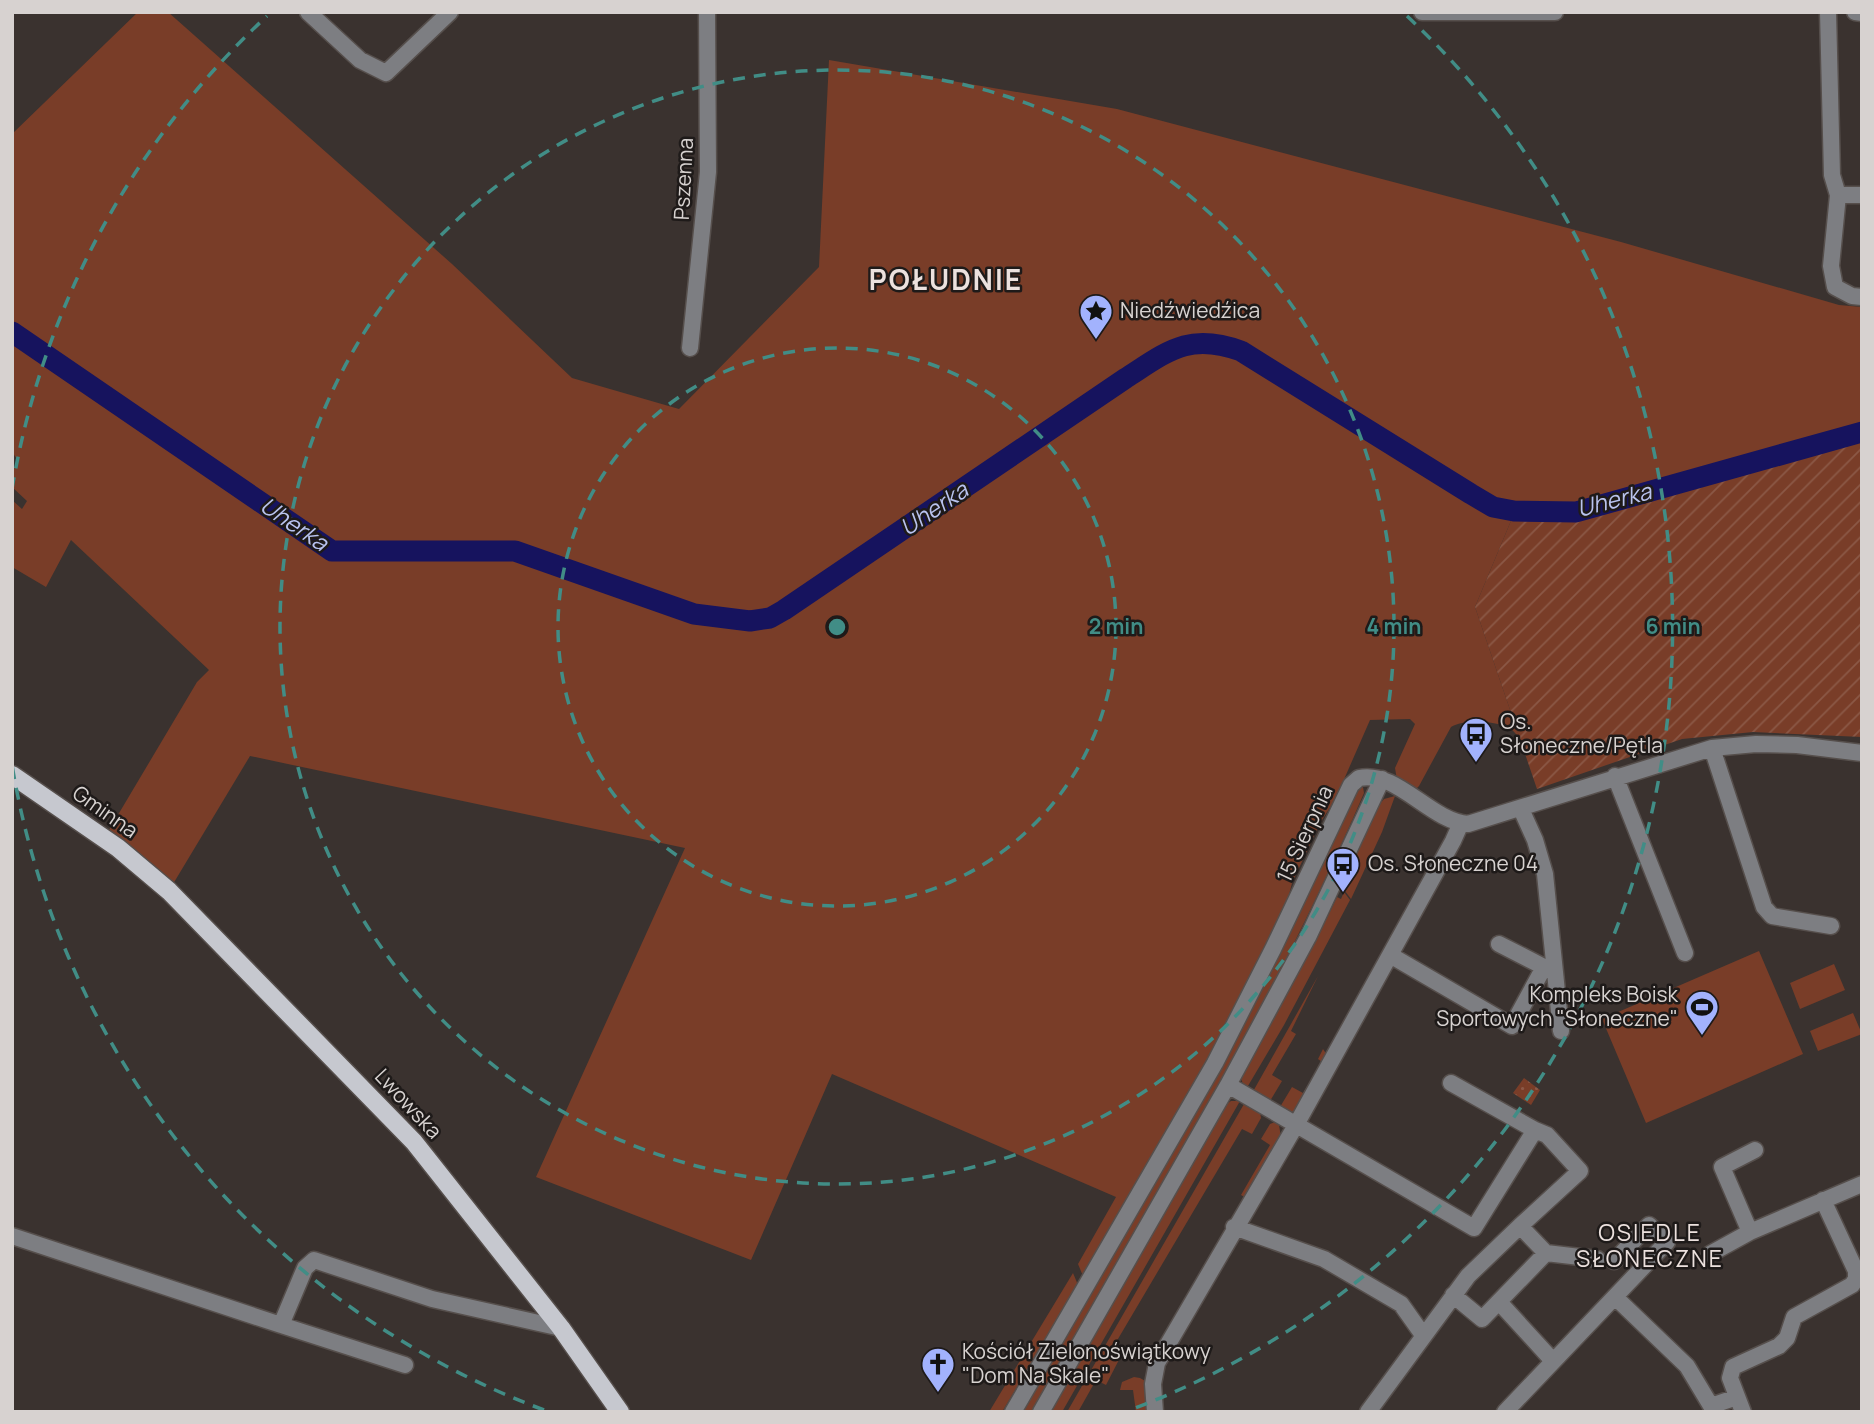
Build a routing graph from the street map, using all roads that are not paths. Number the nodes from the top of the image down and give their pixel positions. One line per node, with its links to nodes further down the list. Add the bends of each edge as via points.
1 (309, 12): 2 (street, via 360,60 386,73)
2 (450, 12)
3 (707, 12): 13 (street, Pszenna, via 708,172)
4 (1422, 12): 8 (street)
5 (1555, 12): 8 (street)
6 (1828, 12): 10 (street, via 1832,175)
7 (1854, 12): 9 (street)
8 (1515, 13)
9 (1862, 13)
10 (1838, 195): 11 (street); 12 (street, via 1831,266 1835,287)
11 (1862, 195)
12 (1862, 298)
13 (690, 348)
14 (1712, 748): 15 (street, via 1797,744); 17 (street); 22 (street, via 1764,907 1772,916)
15 (1862, 752)
16 (12, 775): 21 (main road, Gminna, via 118,848)
17 (1615, 776): 19 (street); 24 (street)
18 (1382, 779): 20 (street); 29 (street, via 1308,937); 56 (street, 15 Sierpnia, via 1359,778 1351,785 1220,1053)
19 (1521, 808): 20 (street); 26 (street, via 1545,874)
20 (1461, 823): 25 (street, via 1416,894)
21 (169, 891): 49 (main road, Lwowska, via 414,1142)
22 (1831, 926)
23 (1499, 944): 26 (street)
24 (1685, 953)
25 (1390, 955): 26 (street, via 1512,1026); 30 (street, via 1331,1048)
26 (1548, 966): 27 (street)
27 (1561, 1031)
28 (1451, 1083): 31 (street)
29 (1228, 1085): 30 (street); 57 (street)
30 (1296, 1125): 36 (street); 37 (street)
31 (1535, 1130): 35 (street, via 1547,1135 1580,1171); 37 (street)
32 (1755, 1150): 38 (street, via 1722,1167)
33 (1862, 1184): 34 (street)
34 (1824, 1200): 38 (street); 53 (street, via 1856,1279 1794,1317 1779,1346 1735,1365 1730,1378)
35 (1521, 1226): 40 (street); 41 (street)
36 (1234, 1227): 50 (street, via 1335,1265 1401,1304); 58 (street, via 1157,1363)
37 (1474, 1228): 40 (street)
38 (1751, 1232): 42 (street)
39 (12, 1236): 48 (street)
40 (1500, 1245): 45 (street)
41 (1546, 1253): 43 (street); 47 (street)
42 (1710, 1254)
43 (1597, 1259)
44 (1614, 1261): 46 (street, via 1649,1225 1667,1242)
45 (1453, 1295): 47 (street, via 1482,1319); 50 (street)
46 (1615, 1297): 51 (street); 53 (street, via 1687,1366 1711,1406)
47 (1500, 1303): 51 (street)
48 (281, 1325): 49 (street, via 305,1268 314,1260 442,1301); 52 (street)
49 (561, 1328): 54 (main road, Lwowska)
50 (1423, 1335): 55 (street)
51 (1553, 1361): 59 (street)
52 (405, 1364)
53 (1740, 1404)
54 (620, 1410)
55 (1370, 1411)
56 (1013, 1412)
57 (1041, 1412)
58 (1155, 1412)
59 (1505, 1412)

